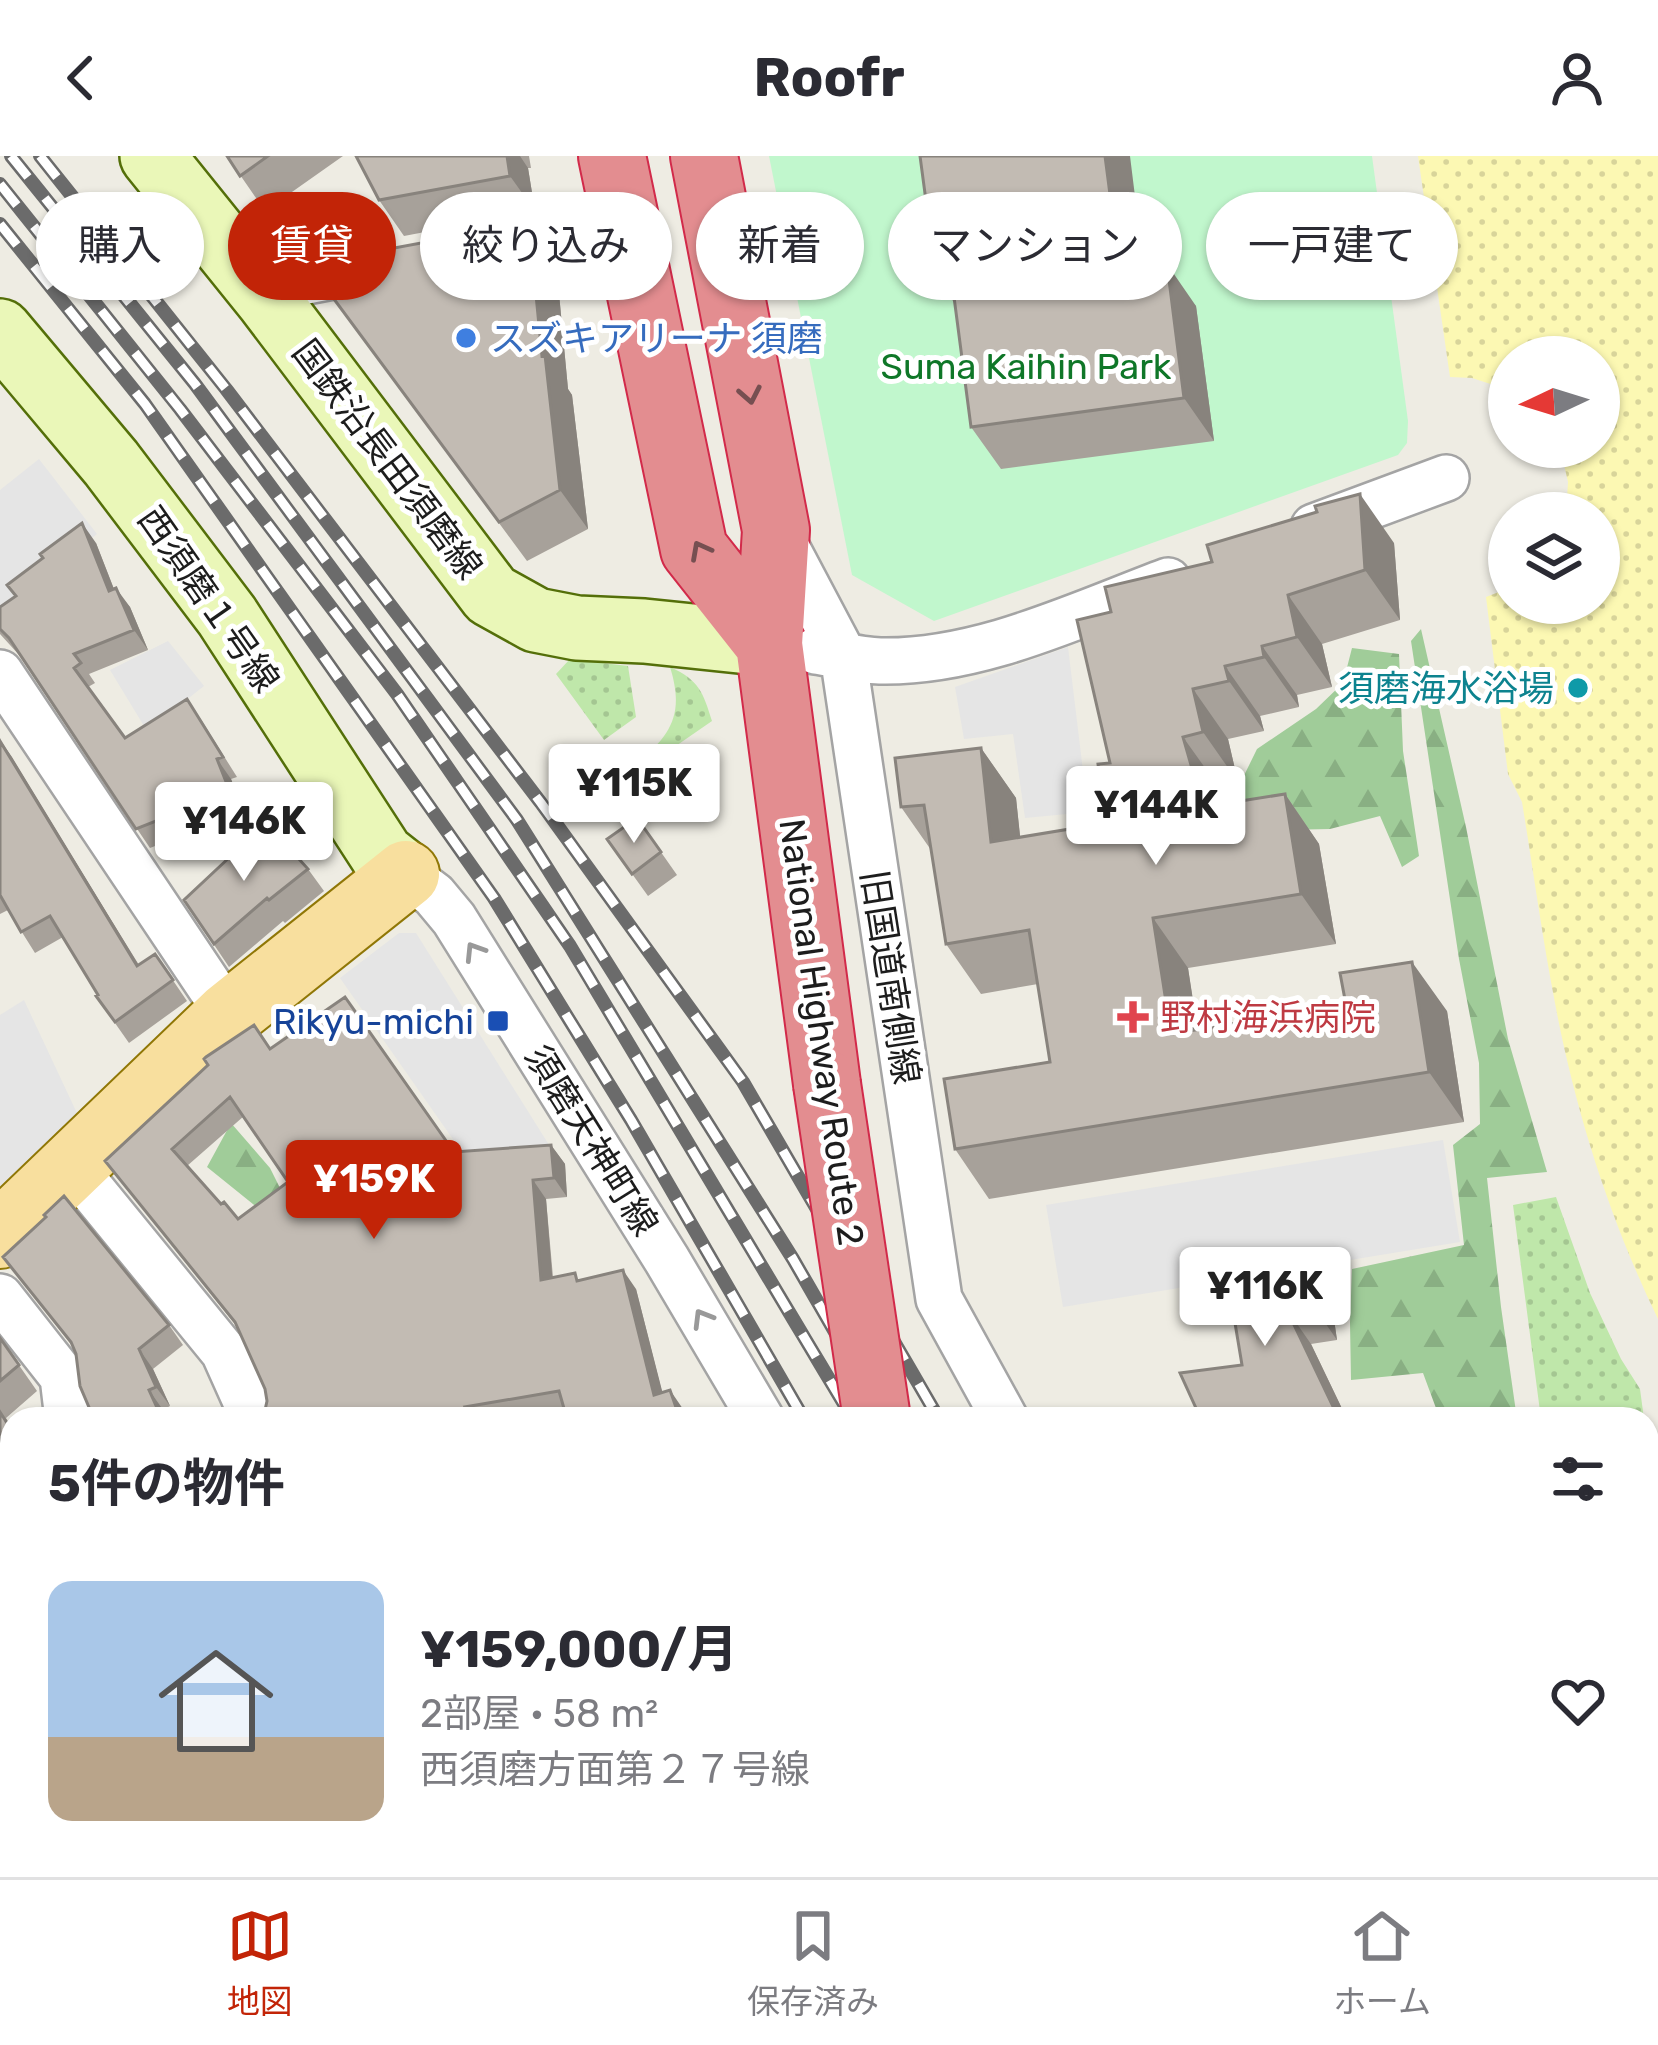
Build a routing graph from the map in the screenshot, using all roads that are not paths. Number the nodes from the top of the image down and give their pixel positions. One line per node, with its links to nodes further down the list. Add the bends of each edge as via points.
1 (152, 156): 5 (street, 国鉄沿長田須磨線)
2 (613, 156): 4 (highway)
3 (704, 156): 10 (highway, National Highway Route 2, one-way to 10)
4 (620, 192)
5 (228, 250)
6 (268, 300): 13 (street, 国鉄沿長田須磨線, via 491,595 536,620 577,628)
7 (642, 300): 13 (highway, one-way to 7, via 694,549)
8 (0, 332): 16 (street, 西須磨１号線, via 227,616 382,855)
9 (1446, 478): 11 (street)
10 (776, 530): 13 (highway, National Highway Route 2); 14 (street, 旧国道南側線)
11 (1269, 544)
12 (1202, 568): 14 (street, via 966,652 880,661)
13 (769, 644): 14 (street); 24 (highway, National Highway Route 2, bridge)
14 (843, 655): 25 (street, 旧国道南側線, via 939,1299)
15 (0, 674): 17 (street)
16 (406, 874): 17 (main road); 23 (street, 須磨天神町線, one-way to 16, via 454,919)
17 (229, 1016): 18 (main road)
18 (73, 1167): 19 (main road); 22 (street, via 224,1352)
19 (0, 1235)
20 (0, 1297): 21 (street, via 63,1377)
21 (67, 1407)
22 (249, 1407)
23 (754, 1407)
24 (875, 1407)
25 (998, 1407)

